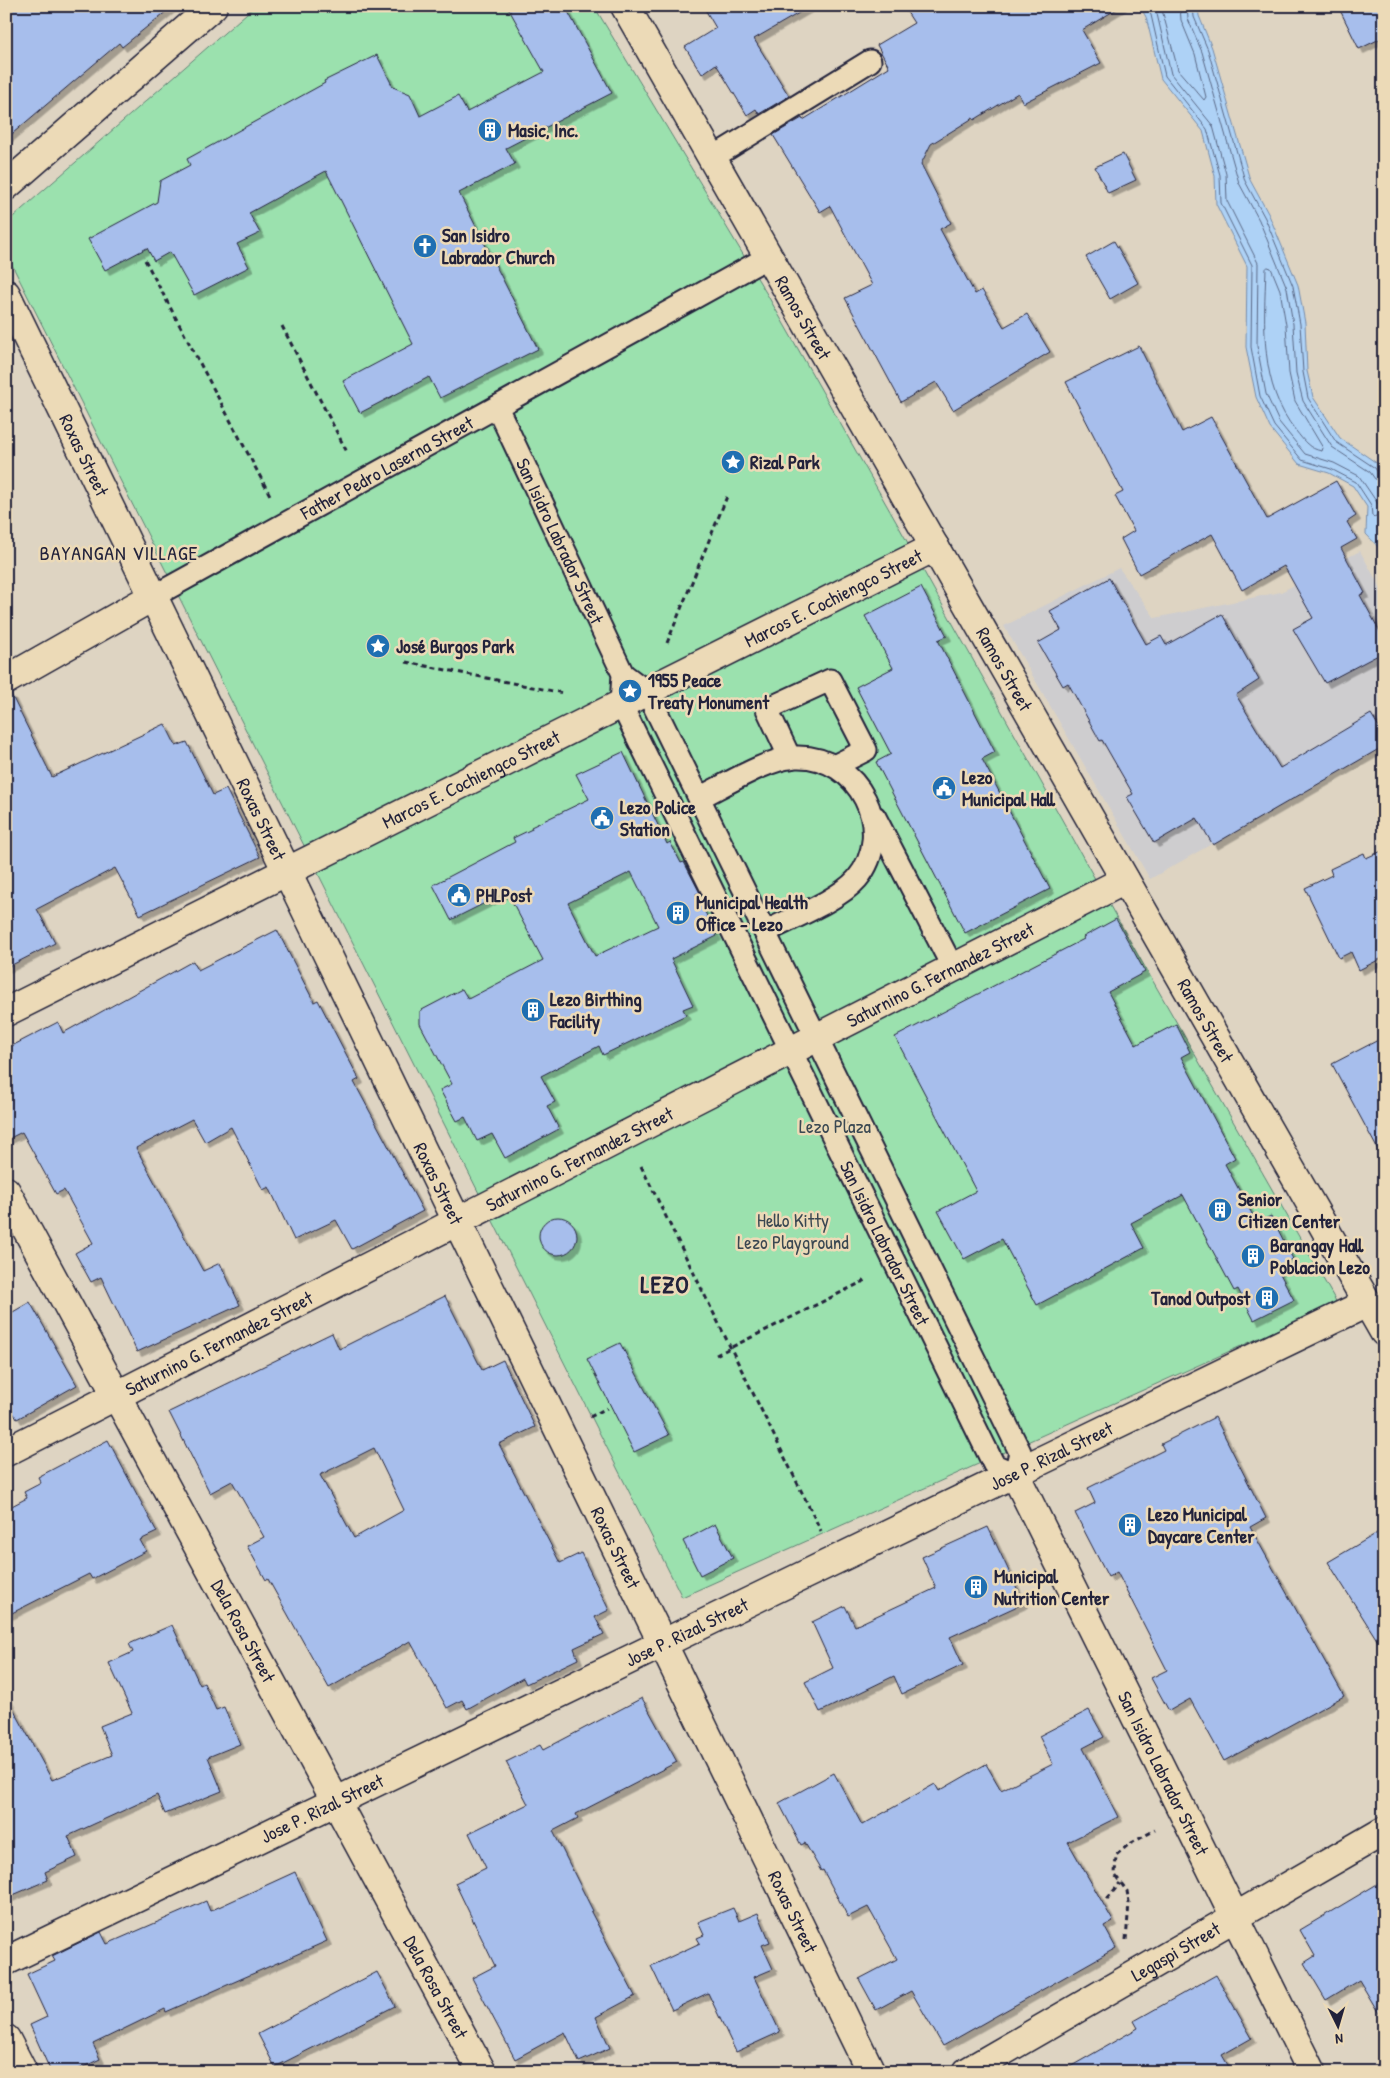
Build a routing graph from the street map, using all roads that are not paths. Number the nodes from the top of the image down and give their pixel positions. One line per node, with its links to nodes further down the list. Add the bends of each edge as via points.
1 (214, 6): 5 (street)
2 (625, 6): 4 (street, Ramos Street)
3 (870, 61): 4 (lane)
4 (712, 158): 6 (street, Ramos Street)
5 (6, 186)
6 (768, 257): 8 (lane, Father Pedro Laserna Street); 9 (street, Ramos Street)
7 (6, 294): 10 (street, Roxas Street)
8 (497, 407): 10 (lane, Father Pedro Laserna Street); 11 (lane, San Isidro Labrador Street)
9 (935, 547): 13 (street, Marcos E. Cochiengco Street); 20 (street, Ramos Street)
10 (154, 596): 12 (street, Father Pedro Laserna Street); 19 (street, Roxas Street)
11 (623, 674): 13 (lane, San Isidro Labrador Street); 14 (lane)
12 (6, 680)
13 (647, 692): 14 (street, Marcos E. Cochiengco Street); 17 (lane, San Isidro Labrador Street)
14 (620, 704): 19 (street, Marcos E. Cochiengco Street); 25 (lane, San Isidro Labrador Street)
15 (790, 758): 16 (lane, via 814,759); 16 (lane, via 767,709 830,680 866,750); 17 (lane, via 772,762)
16 (834, 766): 18 (lane, via 861,789)
17 (699, 798): 21 (lane, San Isidro Labrador Street)
18 (871, 810): 21 (lane, via 874,834 869,858 856,879 838,894); 22 (lane)
19 (288, 871): 23 (street, Marcos E. Cochiengco Street); 27 (street, Roxas Street)
20 (1125, 880): 22 (street, Saturnino G. Fernandez Street); 28 (street, Ramos Street)
21 (765, 932): 24 (lane, San Isidro Labrador Street)
22 (954, 968): 24 (street, Saturnino G. Fernandez Street)
23 (6, 1012)
24 (817, 1038): 25 (street, Saturnino G. Fernandez Street); 32 (lane, San Isidro Labrador Street, via 1020,1452)
25 (790, 1051): 27 (street, Saturnino G. Fernandez Street); 32 (lane, San Isidro Labrador Street, via 994,1465)
26 (6, 1191): 30 (street, Dela Rosa Street)
27 (458, 1221): 30 (street, Saturnino G. Fernandez Street); 33 (street, Roxas Street)
28 (1367, 1303): 29 (street, Ramos Street); 32 (street, Jose P. Rizal Street)
29 (1384, 1332)
30 (117, 1396): 31 (street, Saturnino G. Fernandez Street); 34 (street, Dela Rosa Street)
31 (6, 1452)
32 (1015, 1474): 33 (street, Jose P. Rizal Street); 36 (street, San Isidro Labrador Street)
33 (663, 1644): 34 (street, Jose P. Rizal Street); 41 (street, Roxas Street)
34 (336, 1802): 37 (street, Jose P. Rizal Street); 40 (street, Dela Rosa Street)
35 (1384, 1831): 36 (street, Legaspi Street)
36 (1234, 1917): 42 (street, Legaspi Street); 43 (street, San Isidro Labrador Street)
37 (6, 1962)
38 (6, 2039): 39 (street)
39 (23, 2072)
40 (482, 2072)
41 (871, 2072)
42 (967, 2072)
43 (1312, 2072)

